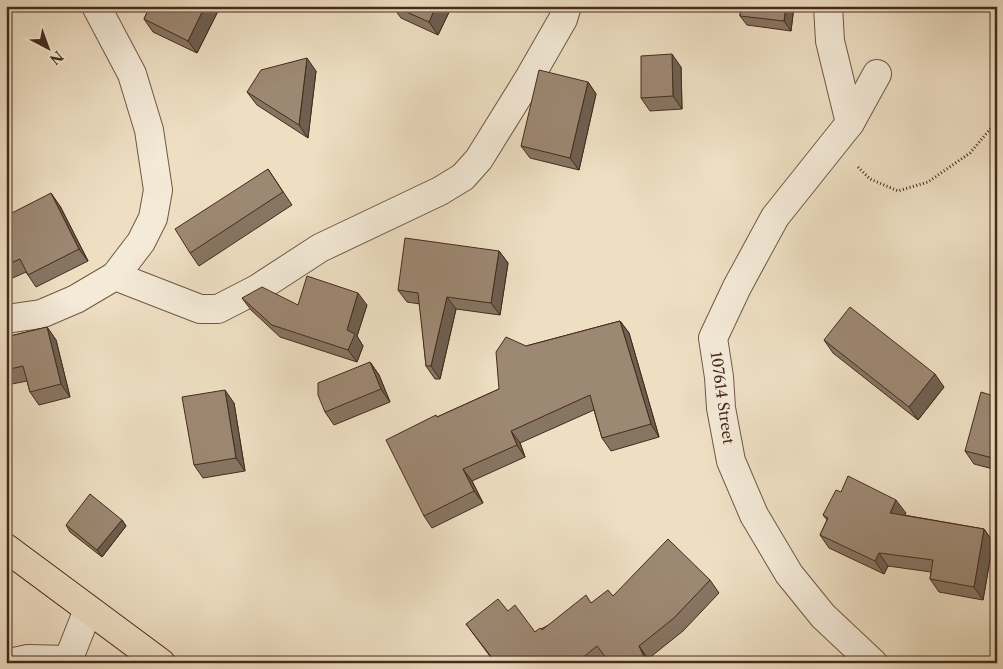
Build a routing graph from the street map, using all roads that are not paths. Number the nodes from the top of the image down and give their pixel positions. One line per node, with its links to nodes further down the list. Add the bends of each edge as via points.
1 (96, 6): 6 (street, via 132,74 150,130 158,190 153,218 141,242)
2 (567, 6): 6 (street, via 563,19 480,159 463,177 440,191 320,248 257,289 218,308 200,309)
3 (828, 6): 5 (street)
4 (877, 74): 5 (street, 107614 Street)
5 (842, 133): 13 (street, 107614 Street, via 775,217 713,338 720,408 731,460 754,515 788,574 817,609)
6 (115, 276): 7 (street, via 76,299 41,314)
7 (6, 320)
8 (6, 548): 9 (main road)
9 (88, 610): 10 (street); 12 (main road)
10 (68, 661): 11 (street)
11 (10, 663)
12 (160, 663)
13 (873, 663)

